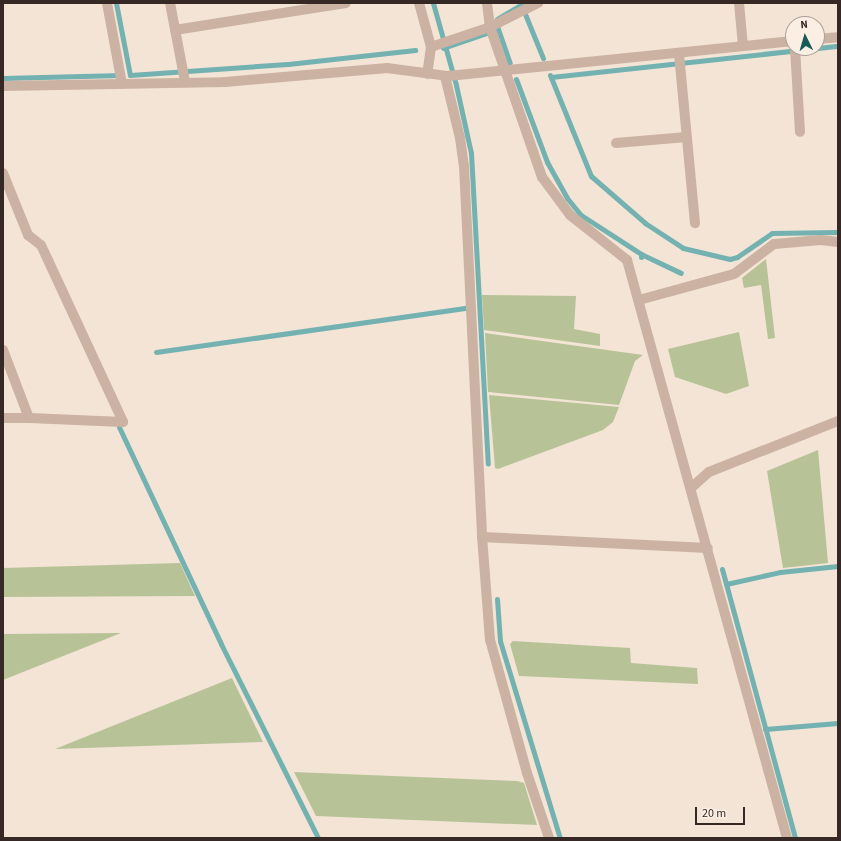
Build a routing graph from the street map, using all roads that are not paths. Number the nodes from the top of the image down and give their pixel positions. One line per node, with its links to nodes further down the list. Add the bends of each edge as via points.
1 (107, 3): 21 (street)
2 (170, 3): 9 (street)
3 (346, 3): 9 (street)
4 (419, 3): 13 (street)
5 (486, 3): 8 (street)
6 (538, 3): 8 (street)
7 (739, 3): 14 (street)
8 (492, 26): 13 (street); 17 (street)
9 (175, 30): 19 (street)
10 (838, 36): 11 (street)
11 (825, 38)
12 (785, 42): 14 (street)
13 (440, 45): 18 (street)
14 (743, 46): 16 (street)
15 (795, 56): 23 (street)
16 (680, 60): 17 (street); 24 (street)
17 (505, 71): 20 (street); 29 (street, via 542,177 570,215 627,260)
18 (427, 74): 19 (street, via 387,68 225,82); 20 (street)
19 (184, 76): 21 (street)
20 (446, 76): 35 (street, via 464,166)
21 (121, 78): 22 (street)
22 (3, 86)
23 (800, 132)
24 (687, 137): 25 (street); 27 (street)
25 (616, 143)
26 (3, 173): 32 (street, via 28,236 41,245 123,422)
27 (695, 223)
28 (838, 242): 29 (street, via 821,240 774,244 734,274)
29 (639, 300): 34 (street)
30 (3, 350): 32 (street)
31 (3, 418): 32 (street)
32 (29, 418)
33 (838, 421): 34 (street, via 709,472)
34 (691, 488): 36 (street)
35 (482, 537): 36 (street); 37 (street, via 490,640 527,773)
36 (708, 548): 38 (street)
37 (549, 838)
38 (787, 838)

